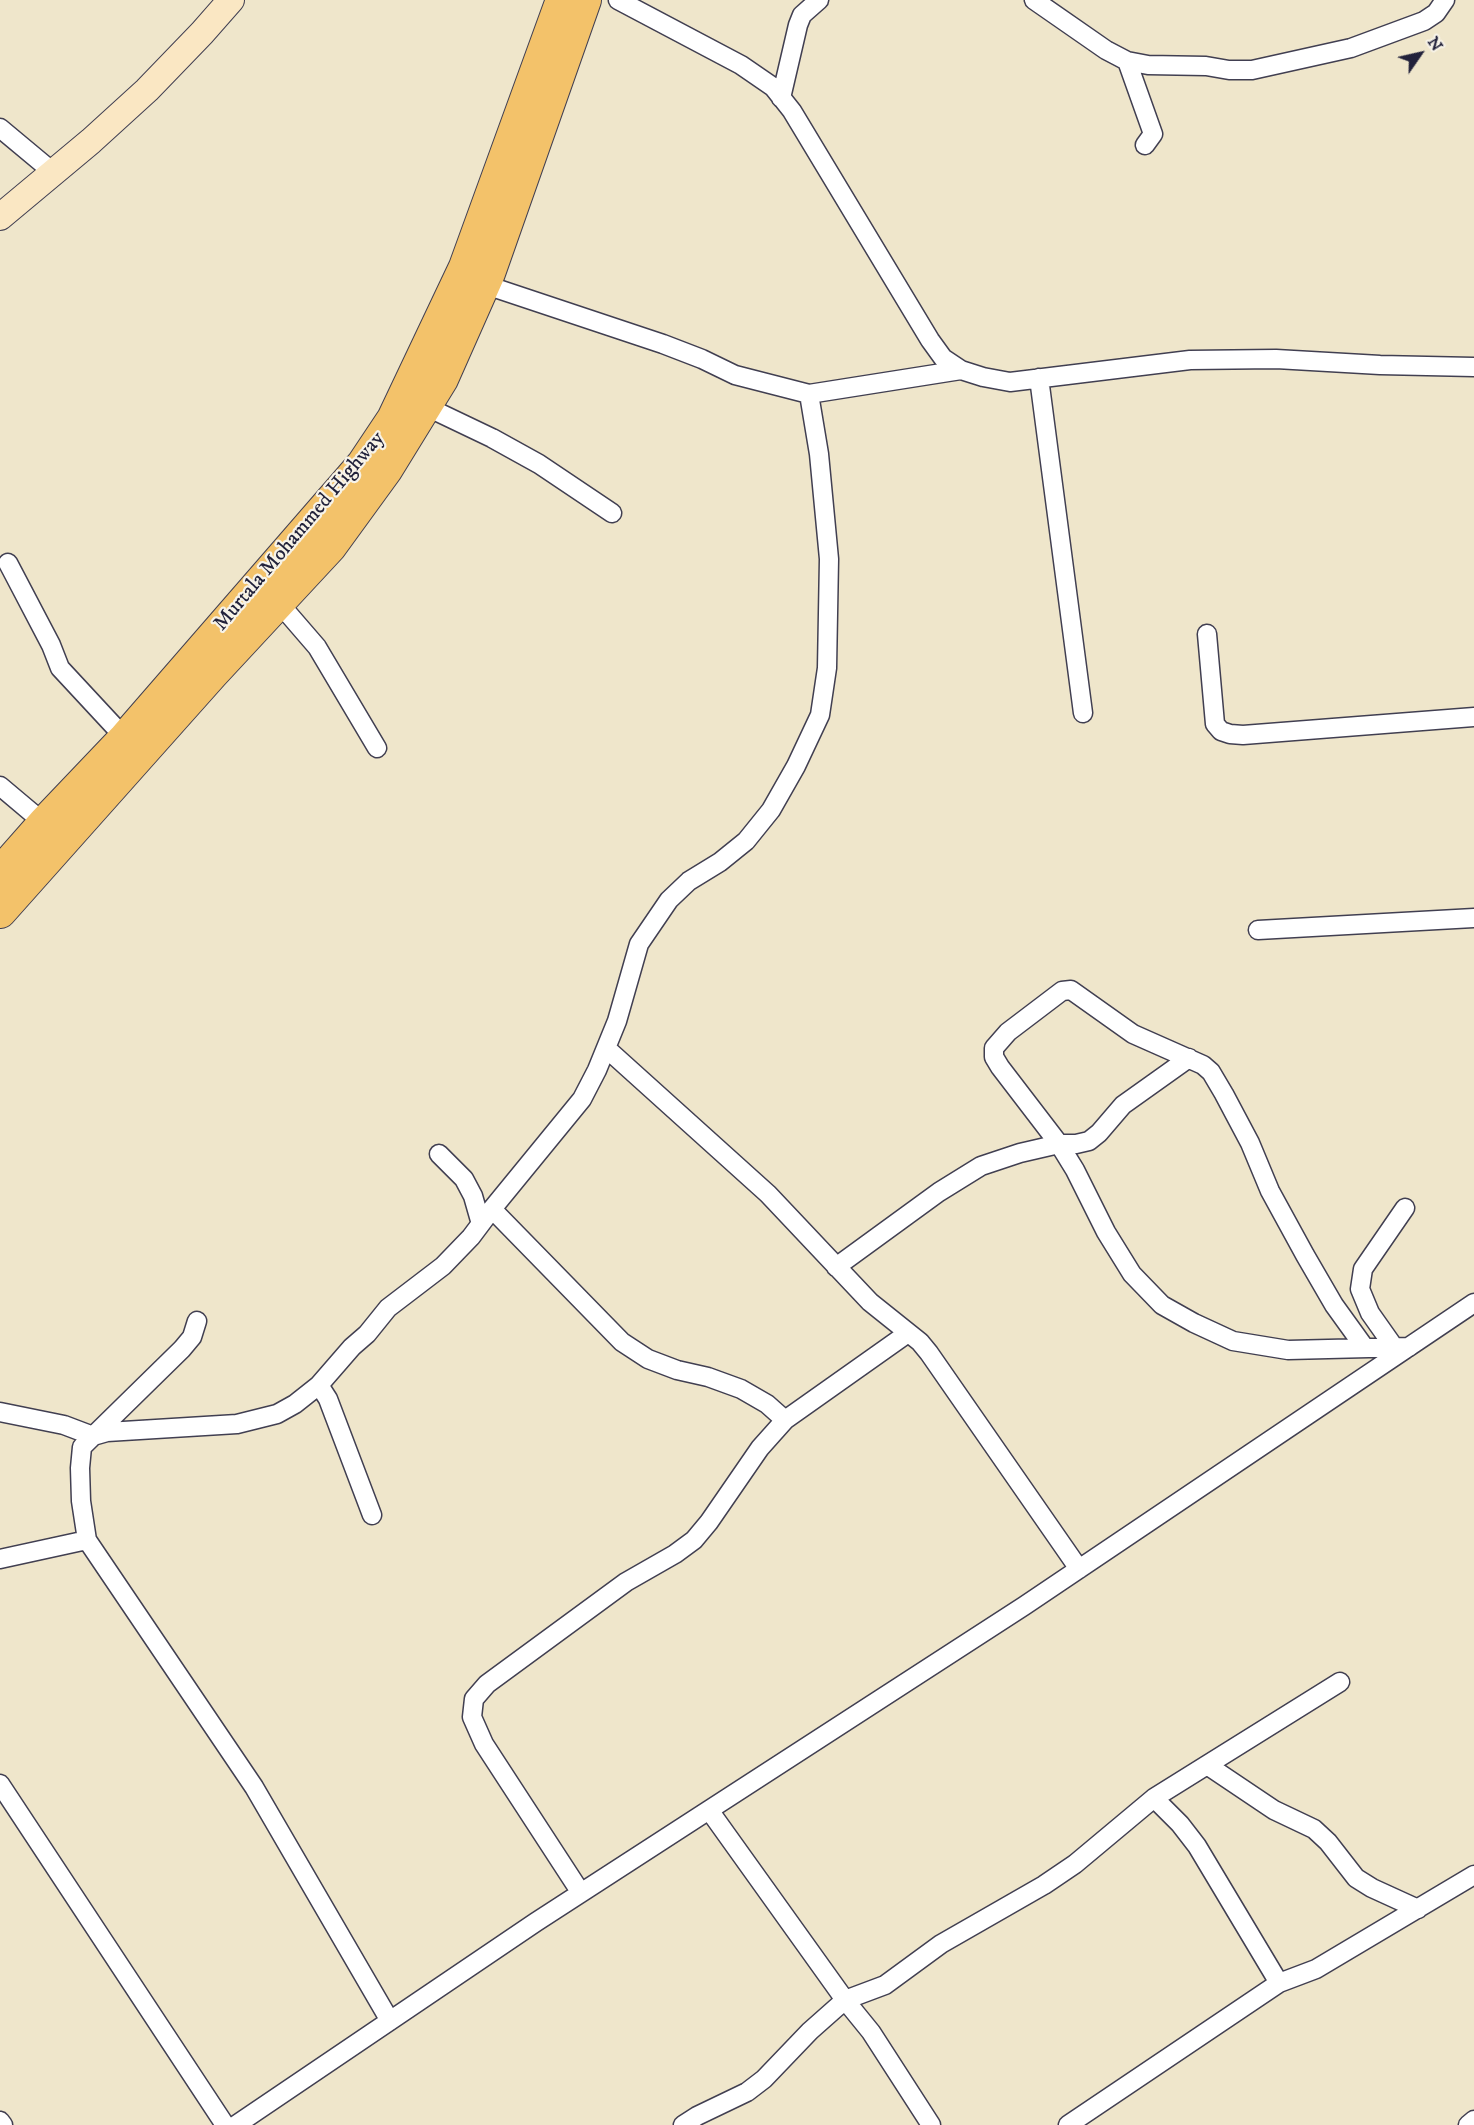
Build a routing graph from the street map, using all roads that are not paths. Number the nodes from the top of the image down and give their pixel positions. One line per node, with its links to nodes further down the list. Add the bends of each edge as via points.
1 (231, 0): 12 (street, via 147,90)
2 (562, 0): 26 (highway, Murtala Mohammed Highway, via 465,267 393,419 363,464)
3 (585, 0): 14 (highway)
4 (618, 0): 9 (street, via 741,65 773,87)
5 (819, 0): 9 (street, via 802,15 798,25)
6 (1034, 0): 8 (street)
7 (1445, 0): 8 (street, via 1424,21 1351,48 1252,70)
8 (1127, 61): 11 (street, via 1153,134)
9 (781, 98): 16 (street, via 930,340 943,358)
10 (0, 128): 12 (street)
11 (1145, 146)
12 (54, 173): 13 (street)
13 (0, 218)
14 (483, 284): 18 (street, via 663,344 735,375); 19 (highway, via 442,379)
15 (1474, 367): 17 (street, via 1276,359 1190,360)
16 (961, 370): 17 (street, via 1010,381); 18 (street)
17 (1039, 378): 24 (street)
18 (809, 394): 34 (street, via 819,454 828,559 827,668 820,716 771,810 746,841 669,900 639,944)
19 (425, 406): 20 (street, via 539,464); 22 (highway, via 386,470 330,547)
20 (612, 513)
21 (8, 563): 26 (street, via 60,668)
22 (279, 603): 27 (street, via 317,647); 31 (highway)
23 (1207, 634): 25 (street, via 1215,724 1230,734)
24 (1083, 713)
25 (1474, 717)
26 (125, 738): 29 (highway, Murtala Mohammed Highway)
27 (377, 748)
28 (0, 786): 29 (street)
29 (44, 823): 30 (highway, Murtala Mohammed Highway)
30 (0, 873)
31 (0, 912)
32 (1474, 918): 33 (street)
33 (1258, 930)
34 (606, 1048): 39 (street, via 582,1099); 41 (street, via 768,1194)
35 (1190, 1058): 36 (street, via 1123,1105 1089,1141); 36 (street, via 1133,1034 1078,994 1062,991 1008,1032 994,1048 1000,1067); 46 (street, via 1211,1072 1220,1086 1250,1143 1269,1191 1334,1305)
36 (1059, 1144): 41 (street, via 981,1166); 46 (street, via 1132,1274 1162,1305 1233,1341 1288,1350)
37 (439, 1154): 40 (street, via 464,1179)
38 (1405, 1208): 45 (street, via 1363,1269 1360,1288 1370,1313)
39 (492, 1209): 40 (street); 49 (street, via 622,1342 648,1359 741,1389)
40 (481, 1224): 47 (street, via 442,1266 388,1308)
41 (836, 1267): 44 (street)
42 (1474, 1303): 45 (street)
43 (197, 1321): 50 (street, via 192,1337 182,1349)
44 (908, 1333): 49 (street); 54 (street, via 929,1353)
45 (1401, 1347): 46 (street); 54 (street)
46 (1365, 1348)
47 (319, 1385): 50 (street, via 277,1414 237,1424); 51 (street, via 328,1399)
48 (0, 1412): 50 (street, via 78,1428)
49 (785, 1420): 61 (street, via 760,1448 694,1540 626,1582 487,1684 474,1699 472,1717 484,1744)
50 (93, 1436): 52 (street, via 82,1447 80,1468)
51 (372, 1515)
52 (87, 1540): 53 (street); 65 (street, via 254,1787)
53 (0, 1558)
54 (1079, 1569): 59 (street)
55 (1340, 1682): 56 (street)
56 (1207, 1766): 58 (street); 62 (street, via 1274,1810 1314,1829 1356,1878)
57 (0, 1785): 68 (street)
58 (1154, 1798): 63 (street, via 1197,1846); 64 (street, via 1044,1885 941,1944 885,1985)
59 (709, 1810): 61 (street); 64 (street)
60 (1474, 1875): 62 (street)
61 (581, 1893): 65 (street)
62 (1418, 1909): 63 (street, via 1316,1969)
63 (1279, 1983): 72 (street)
64 (845, 2000): 70 (street, via 764,2079); 71 (street, via 871,2032)
65 (390, 2021): 68 (street)
66 (1474, 2120): 73 (street)
67 (0, 2121): 69 (street)
68 (236, 2124)
69 (3, 2125)
70 (683, 2125)
71 (931, 2125)
72 (1068, 2125)
73 (1468, 2125)

